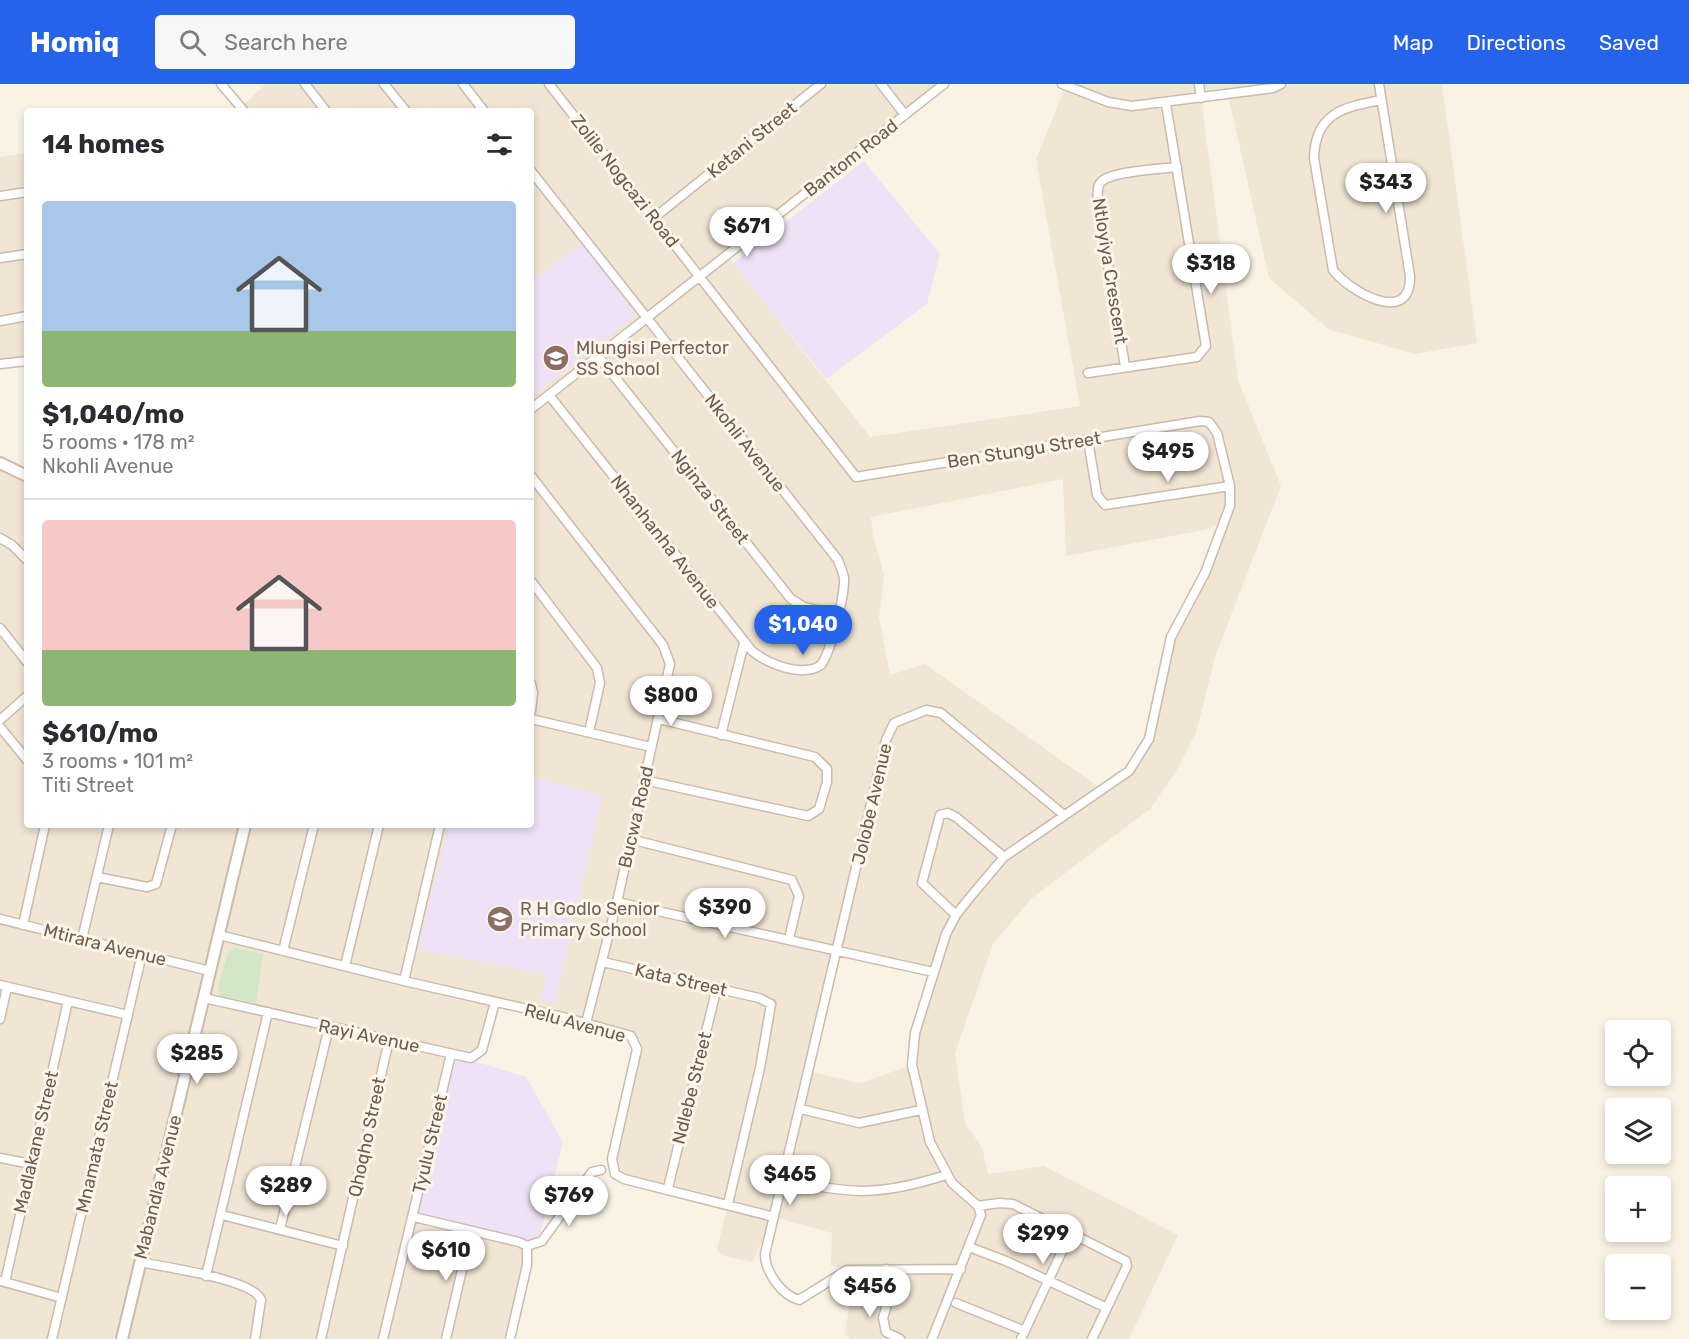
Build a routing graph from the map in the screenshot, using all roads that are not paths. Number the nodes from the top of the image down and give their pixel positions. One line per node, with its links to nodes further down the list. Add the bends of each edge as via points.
1 (221, 84): 16 (street)
2 (306, 84): 17 (street)
3 (384, 84): 18 (street)
4 (463, 84): 19 (street)
5 (549, 84): 25 (street, Zolile Nogcazi Road)
6 (821, 84): 25 (street, Ketani Street)
7 (881, 84): 20 (street)
8 (944, 84): 20 (street, Bantom Road)
9 (1062, 84): 15 (street, via 1121,105)
10 (1199, 84): 13 (street)
11 (1281, 84): 13 (street)
12 (1378, 84): 14 (street)
13 (1201, 98): 15 (street)
14 (1381, 100): 14 (street, via 1410,276 1406,295 1388,303 1356,290 1333,270 1314,158 1317,138 1336,111)
15 (1166, 104): 21 (street, Ntloyiya Crescent)
16 (241, 108)
17 (324, 108)
18 (404, 108)
19 (482, 108)
20 (905, 115): 28 (street, Bantom Road)
21 (1177, 167): 35 (street, Ntloyiya Crescent, via 1113,176 1098,187); 35 (street, Ntloyiya Crescent, via 1206,346 1197,357)
22 (534, 175): 30 (street, Nkohli Avenue)
23 (24, 192): 24 (street)
24 (0, 196)
25 (654, 218): 28 (street, Zolile Nogcazi Road)
26 (24, 254): 27 (street)
27 (0, 258)
28 (700, 278): 30 (street, Bantom Road); 39 (street, Ben Stungu Street, via 856,477)
29 (24, 317): 31 (street)
30 (647, 319): 32 (street, Bantom Road); 47 (street, Nkohli Avenue, via 838,560 844,579)
31 (0, 321)
32 (599, 357): 37 (street, Bantom Road); 47 (street, Nginza Street, via 791,599 804,607)
33 (24, 361): 34 (street)
34 (0, 364)
35 (1125, 366): 36 (street, Ntloyiya Crescent)
36 (1088, 373)
37 (549, 395): 38 (street, Bantom Road); 49 (street, Nhanhanha Avenue)
38 (534, 407)
39 (1088, 440): 43 (street, Ben Stungu Street, via 1209,422 1217,433); 43 (street, via 1097,495 1106,505)
40 (0, 463): 41 (street)
41 (24, 475)
42 (534, 480): 52 (street, Bucwa Road, via 668,652 670,664)
43 (1230, 486): 61 (street, Ben Stungu Street, via 1230,506 1219,542 1171,636 1146,745 1122,777)
44 (0, 538): 45 (street)
45 (24, 557)
46 (534, 585): 56 (street, via 597,668 600,684)
47 (837, 615): 49 (street, Nkohli Avenue, via 826,658 812,670 772,664)
48 (0, 628): 50 (street)
49 (744, 643): 57 (street)
50 (24, 658)
51 (24, 699): 53 (street)
52 (659, 719): 57 (street); 58 (street, Bucwa Road)
53 (0, 720)
54 (534, 720): 56 (street)
55 (0, 727): 59 (street)
56 (589, 732): 58 (street)
57 (721, 735): 60 (street, via 806,754 820,761 829,774 819,809 808,816)
58 (651, 747): 60 (street, Bucwa Road)
59 (24, 756)
60 (644, 780): 69 (street, Bucwa Road)
61 (1064, 815): 70 (street, Ben Stungu Street); 80 (street, Jolobe Avenue, via 941,713 926,710 894,723 886,740)
62 (44, 828): 75 (street)
63 (108, 828): 71 (street)
64 (171, 828): 71 (street, via 156,884 147,887)
65 (244, 828): 76 (street, Mabandla Avenue)
66 (313, 828): 79 (street)
67 (378, 828): 83 (street)
68 (439, 828): 86 (street)
69 (630, 839): 72 (street, Bucwa Road); 78 (street, via 792,880 799,896)
70 (1004, 857): 73 (street, Ben Stungu Street); 73 (street, via 956,817 940,815 922,883)
71 (97, 877): 77 (street)
72 (617, 902): 78 (street); 82 (street, Bucwa Road)
73 (956, 915): 85 (street, Ben Stungu Street)
74 (0, 919): 75 (street, Mtirara Avenue)
75 (23, 925): 77 (street, Mtirara Avenue)
76 (219, 935): 79 (street, Relu Avenue); 84 (street, Mabandla Avenue)
77 (82, 939): 81 (street, Mtirara Avenue)
78 (789, 939): 80 (street)
79 (283, 951): 83 (street, Relu Avenue)
80 (839, 951): 85 (street); 99 (street)
81 (142, 954): 84 (street, Mtirara Avenue); 93 (street, Mnamata Street)
82 (603, 962): 88 (street, Kata Street); 95 (street, Bucwa Road)
83 (345, 966): 86 (street, Relu Avenue)
84 (210, 971): 89 (street, Mabandla Avenue)
85 (933, 972): 100 (street, Ben Stungu Street, via 912,1046)
86 (404, 981): 91 (street, Relu Avenue)
87 (4, 986): 90 (street); 94 (street)
88 (717, 987): 106 (street, Ndlebe Street); 107 (street, Kata Street, via 769,1001 771,1010)
89 (204, 998): 92 (street, Rayi Avenue); 118 (street, Mabandla Avenue)
90 (68, 1001): 93 (street); 102 (street, Madlakane Street)
91 (495, 1002): 95 (street, Relu Avenue); 98 (street, Rayi Avenue, via 480,1054 471,1058)
92 (268, 1012): 96 (street, Rayi Avenue); 109 (street)
93 (128, 1015): 124 (street, Mnamata Street)
94 (0, 1020)
95 (586, 1023): 106 (street, Relu Avenue, via 631,1036 637,1044 612,1159 613,1170 624,1179)
96 (329, 1027): 97 (street, Rayi Avenue); 112 (street)
97 (388, 1040): 98 (street, Rayi Avenue); 115 (street, Qhoqho Street)
98 (451, 1054): 110 (street, Tyulu Street)
99 (801, 1109): 100 (street, via 859,1124); 105 (street)
100 (921, 1110): 104 (street, Ben Stungu Street, via 930,1142)
101 (0, 1158): 102 (street)
102 (31, 1164): 122 (street, Madlakane Street)
103 (601, 1170): 116 (street, via 592,1172 542,1241)
104 (946, 1175): 105 (street, via 908,1186 862,1192 843,1192); 108 (street, Ben Stungu Street)
105 (783, 1179): 111 (street)
106 (668, 1188): 107 (street, Relu Avenue)
107 (728, 1204): 111 (street, Relu Avenue)
108 (978, 1206): 114 (street, via 1013,1204); 117 (street, via 980,1219)
109 (222, 1215): 112 (street); 121 (street)
110 (414, 1217): 113 (street); 132 (street, Tyulu Street)
111 (774, 1217): 119 (street, via 765,1254 766,1267 795,1299 812,1294 841,1271)
112 (280, 1229): 115 (street)
113 (471, 1231): 116 (street); 133 (street)
114 (1071, 1232): 123 (street); 126 (street, via 1126,1261)
115 (343, 1246): 131 (street, Qhoqho Street)
116 (527, 1246): 134 (street, via 526,1270)
117 (969, 1248): 120 (street); 123 (street)
118 (140, 1262): 121 (street); 129 (street, Mabandla Avenue)
119 (886, 1269): 120 (street); 135 (street, via 891,1291 883,1324 886,1332)
120 (961, 1269): 136 (street)
121 (206, 1276): 130 (street, via 244,1286 260,1296)
122 (3, 1281): 124 (street)
123 (1048, 1282): 126 (street); 127 (street)
124 (62, 1298): 128 (street, Mnamata Street)
125 (956, 1303): 127 (street)
126 (1107, 1308): 137 (street)
127 (1023, 1335)
128 (52, 1339)
129 (122, 1339)
130 (255, 1339)
131 (321, 1339)
132 (383, 1339)
133 (446, 1339)
134 (510, 1339)
135 (900, 1339)
136 (932, 1339)
137 (1092, 1339)

